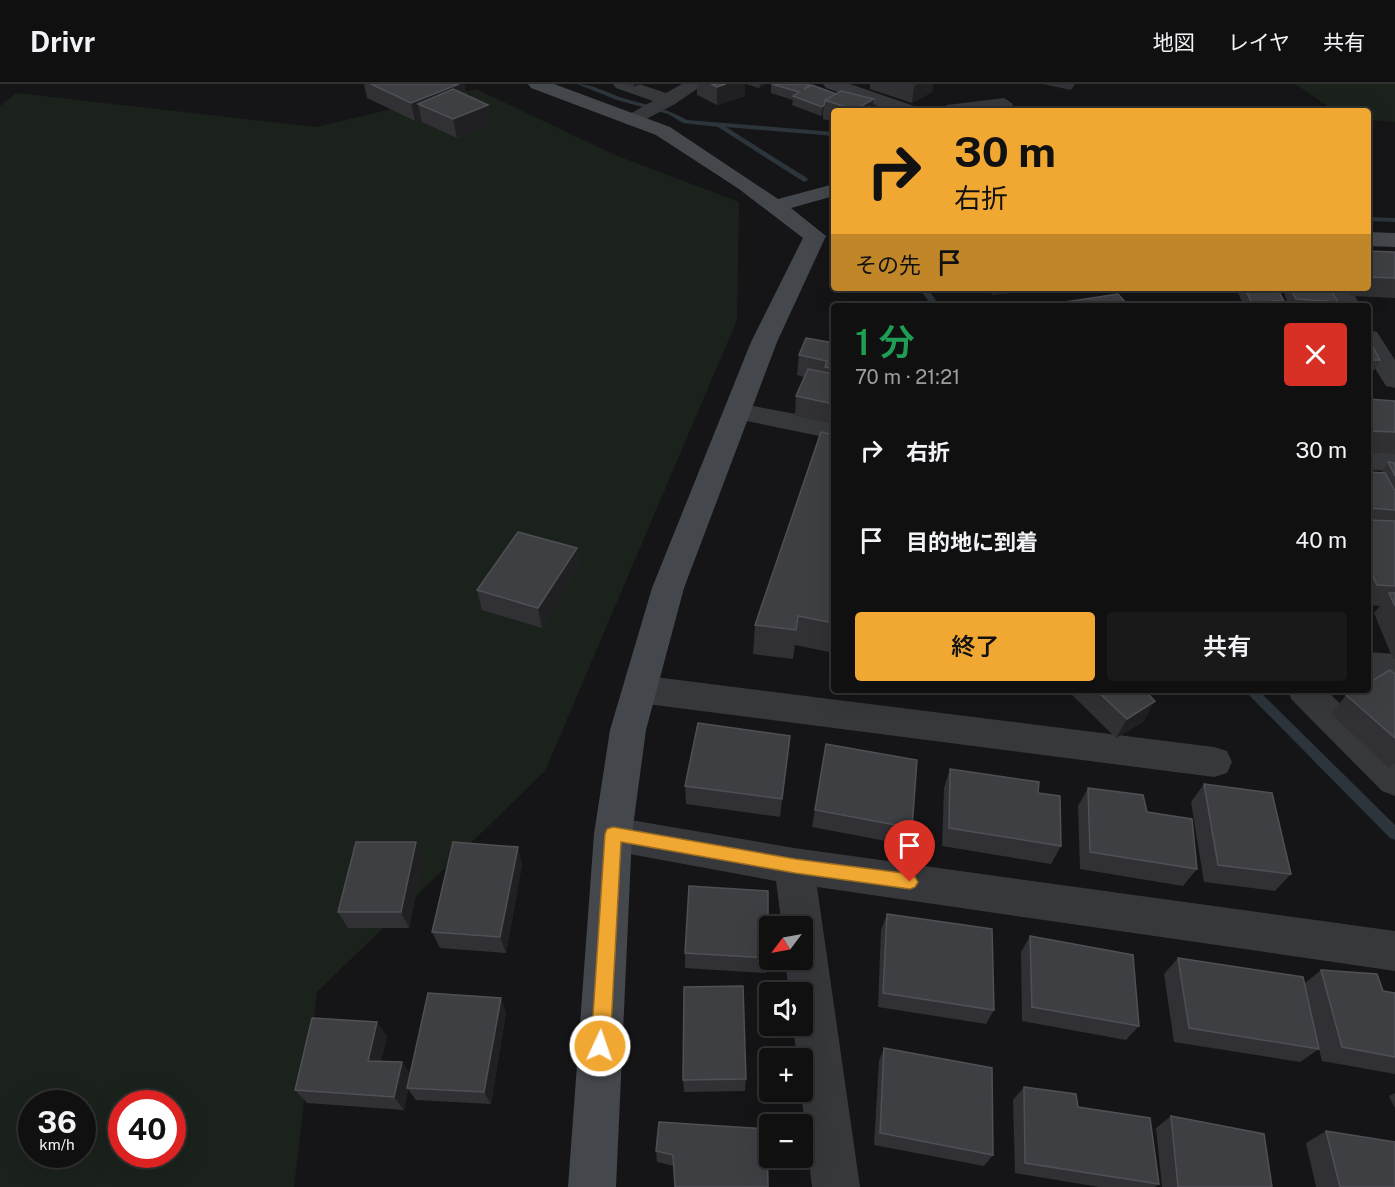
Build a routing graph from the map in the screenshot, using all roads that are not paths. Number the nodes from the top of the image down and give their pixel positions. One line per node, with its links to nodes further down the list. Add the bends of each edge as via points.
1 (537, 84): 5 (street)
2 (622, 84): 5 (street)
3 (695, 84): 5 (street)
4 (832, 84): 7 (street)
5 (652, 102): 10 (street, via 663,131)
6 (1004, 104): 8 (street)
7 (901, 108)
8 (971, 108)
9 (831, 191): 10 (street)
10 (775, 206): 15 (street, via 815,236 764,342)
11 (1371, 239): 12 (street)
12 (1395, 240)
13 (1371, 342): 14 (street)
14 (1395, 381)
15 (737, 411): 16 (street); 21 (street, via 668,588)
16 (831, 429)
17 (1371, 460): 18 (street)
18 (1395, 462)
19 (1371, 665): 20 (street)
20 (1395, 667)
21 (639, 689): 23 (street); 25 (street, via 618,787)
22 (1307, 693): 24 (street)
23 (1214, 762)
24 (1395, 780)
25 (613, 834): 26 (street); 30 (street)
26 (795, 866): 27 (street); 28 (street)
27 (801, 916)
28 (1395, 951)
29 (808, 970): 31 (street)
30 (592, 1187)
31 (836, 1187)

